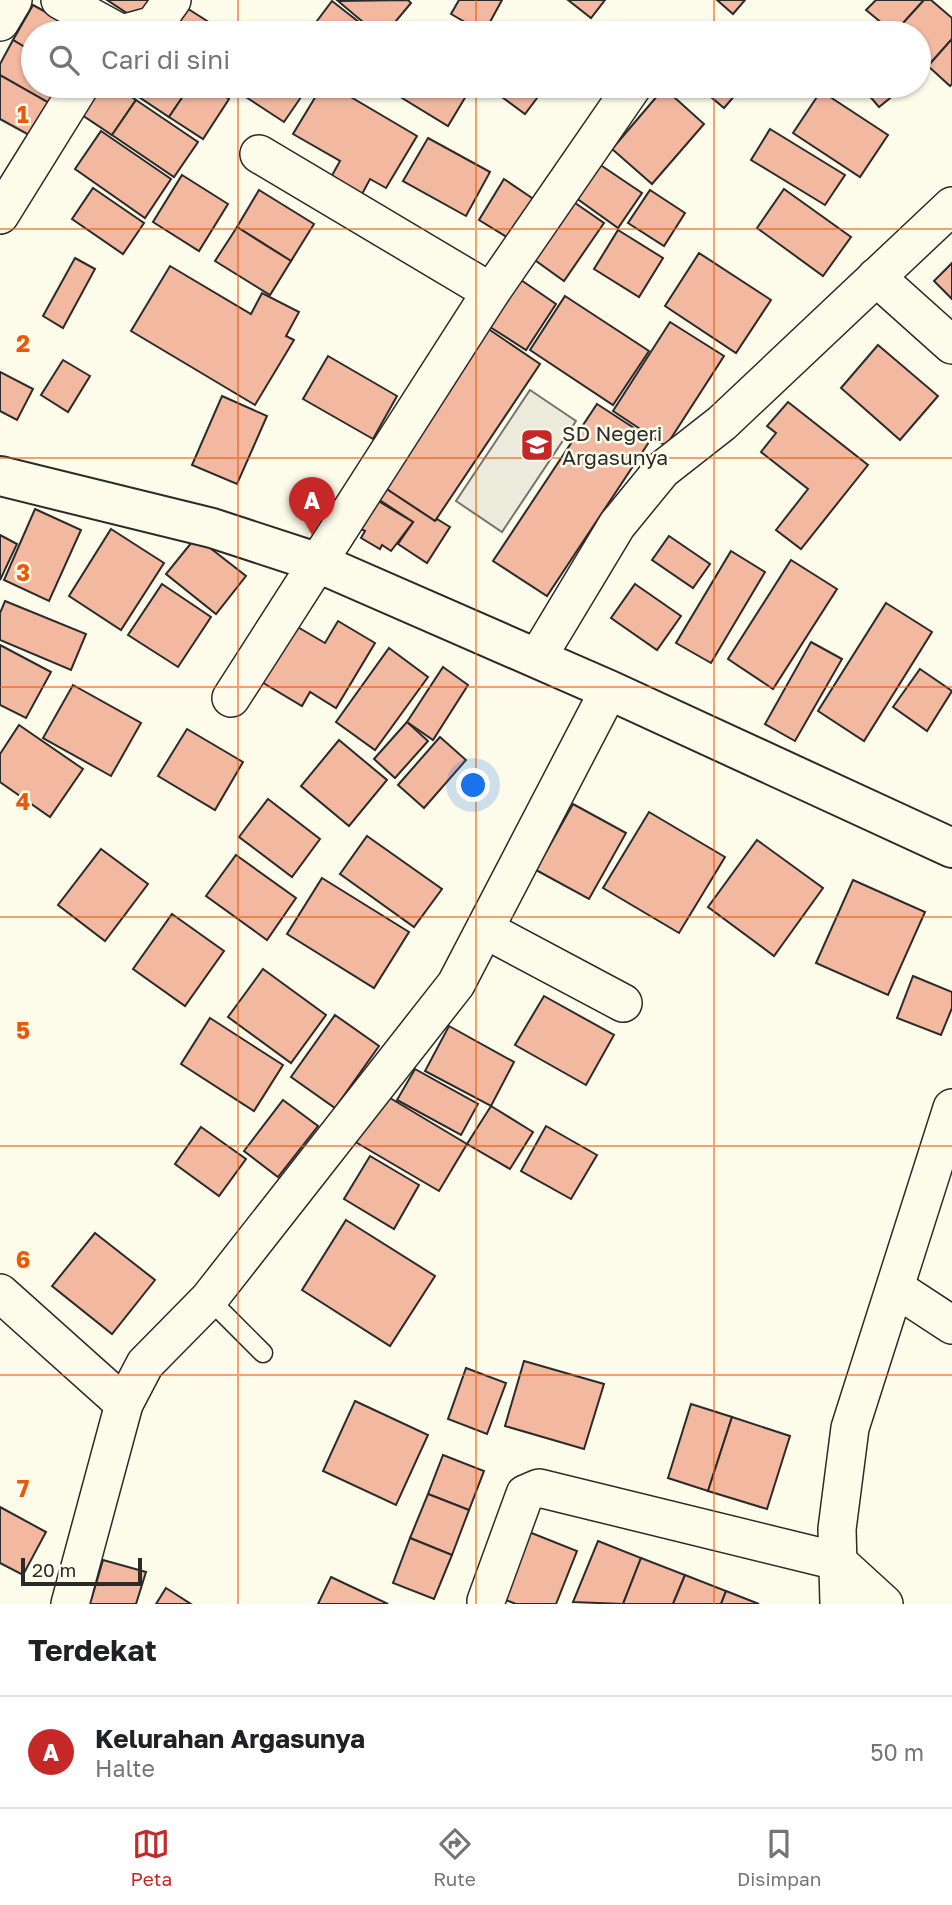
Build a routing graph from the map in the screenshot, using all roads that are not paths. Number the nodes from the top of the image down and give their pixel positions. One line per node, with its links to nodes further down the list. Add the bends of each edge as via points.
1 (13, 0): 6 (street)
2 (60, 0): 4 (street)
3 (172, 0): 5 (street)
4 (98, 21)
5 (157, 21)
6 (0, 22)
7 (73, 98): 11 (street)
8 (625, 98): 13 (street)
9 (259, 155): 13 (street)
10 (952, 206): 12 (street)
11 (0, 215)
12 (876, 277): 14 (street); 17 (street, via 722,423 662,470 617,525)
13 (491, 292): 16 (street)
14 (952, 345)
15 (0, 476): 16 (street, via 212,528)
16 (316, 562): 17 (street); 19 (street)
17 (537, 658): 18 (street)
18 (610, 690): 20 (street); 21 (street)
19 (231, 698)
20 (952, 848)
21 (486, 930): 22 (street); 26 (street, via 456,984)
22 (623, 1003)
23 (952, 1108): 24 (street)
24 (897, 1289): 27 (street); 30 (street, via 850,1428)
25 (0, 1293): 29 (street)
26 (209, 1299): 28 (lane); 29 (street, via 145,1364)
27 (952, 1325)
28 (263, 1353)
29 (124, 1404): 32 (street)
30 (837, 1561): 31 (street, via 557,1491 531,1489 520,1505); 33 (street); 34 (street)
31 (486, 1601)
32 (70, 1604)
33 (839, 1604)
34 (884, 1604)

